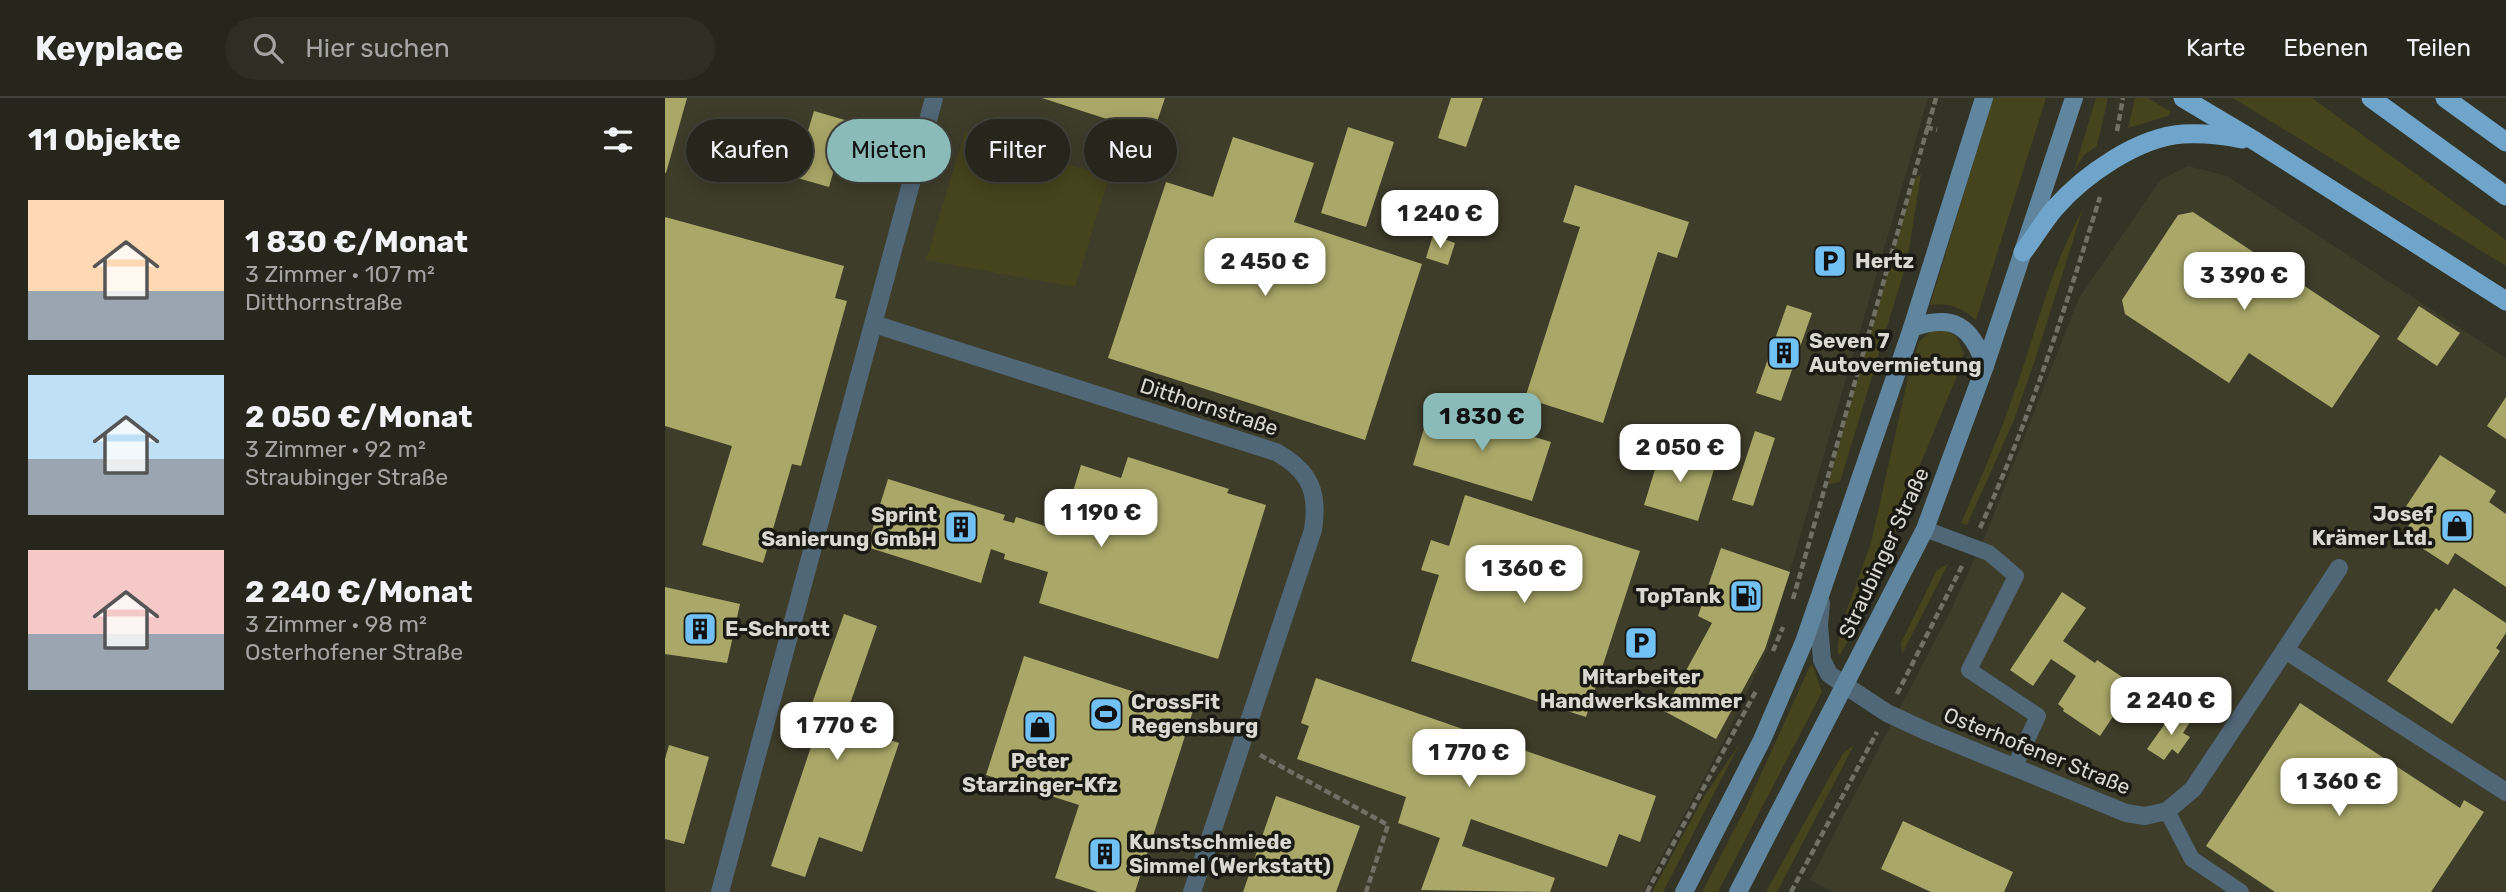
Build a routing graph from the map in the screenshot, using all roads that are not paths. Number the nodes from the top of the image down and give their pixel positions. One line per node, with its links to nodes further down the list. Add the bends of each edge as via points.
1 (935, 98): 12 (street)
2 (1983, 98): 13 (main road, Straubinger Straße)
3 (2074, 98): 10 (main road, Straubinger Straße)
4 (2183, 98): 7 (highway)
5 (2371, 98): 9 (highway)
6 (2445, 98): 8 (highway)
7 (2255, 141): 10 (highway, via 2181,134 2145,144 2093,172 2055,209); 11 (highway)
8 (2506, 142)
9 (2506, 196)
10 (2023, 252): 14 (main road, Straubinger Straße)
11 (2506, 301)
12 (874, 324): 23 (street); 24 (street, Ditthornstraße, via 1276,452 1294,462 1306,477 1316,509 1313,530)
13 (1912, 328): 14 (main road, via 1937,320 1951,322 1978,345); 17 (main road, Straubinger Straße)
14 (1985, 366): 15 (main road, Straubinger Straße)
15 (1925, 529): 19 (main road, Straubinger Straße); 20 (lane, via 1989,552 2016,576 1969,670 2038,716)
16 (2339, 568): 18 (street)
17 (1823, 593): 19 (street, Osterhofener Straße, via 1819,625 1822,660 1829,674); 25 (main road, Straubinger Straße, via 1762,740)
18 (2285, 650): 21 (street); 22 (street, via 2193,789)
19 (1846, 686): 20 (street, Osterhofener Straße, via 1887,713); 26 (main road, Straubinger Straße)
20 (2014, 768): 22 (street, Osterhofener Straße, via 2126,813 2145,816)
21 (2506, 792)
22 (2167, 811): 27 (lane, via 2192,859)
23 (720, 892)
24 (1192, 892)
25 (1684, 892)
26 (1738, 892)
27 (2241, 892)

